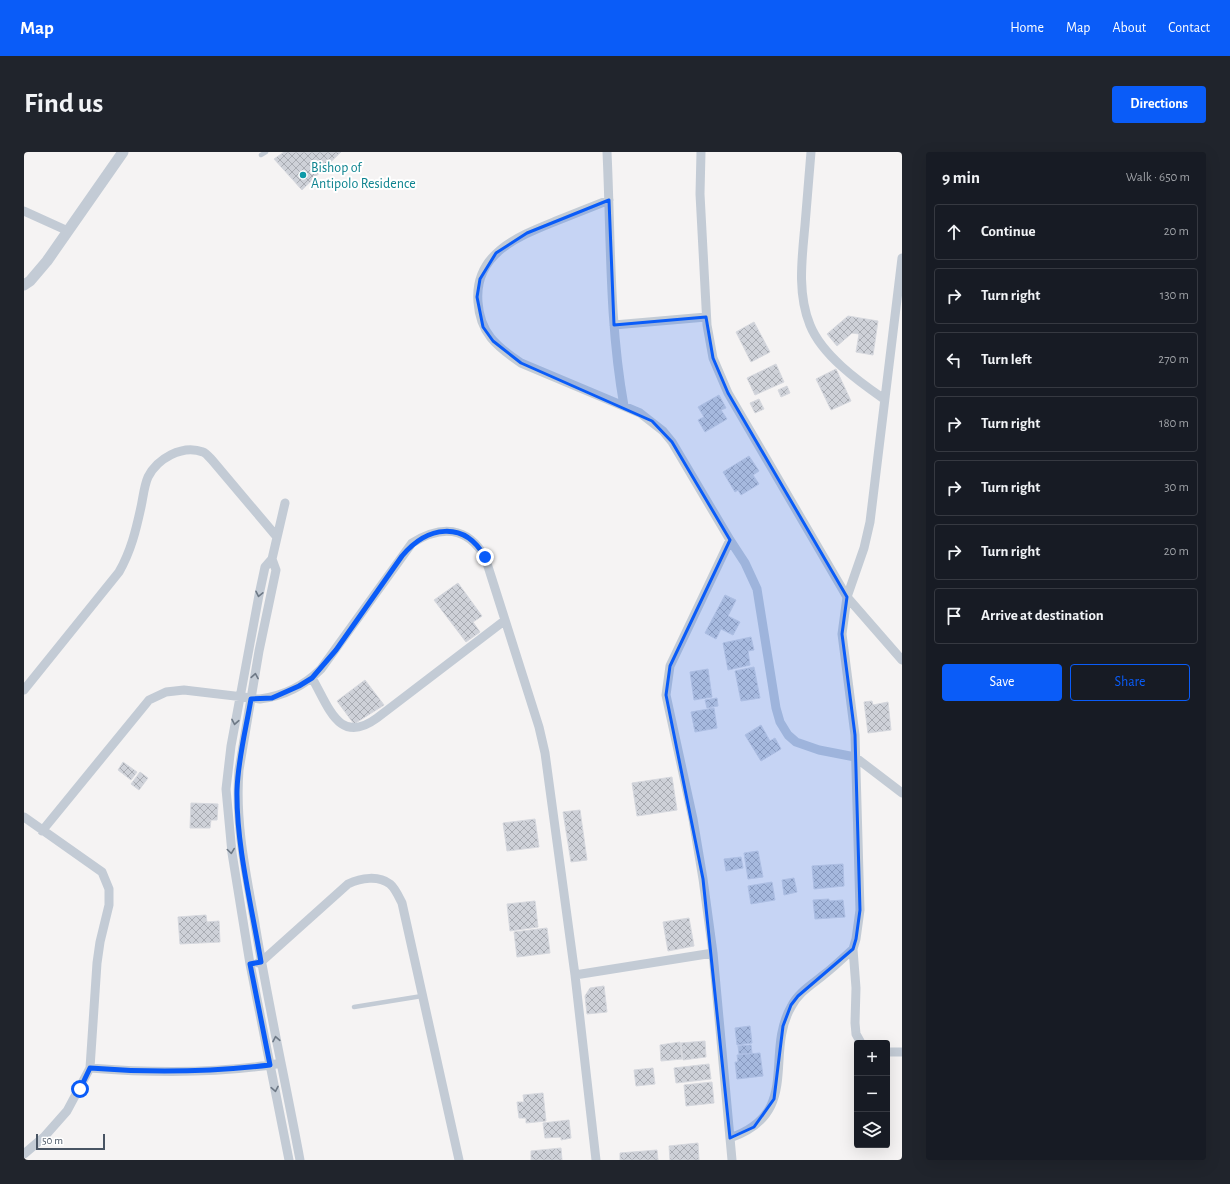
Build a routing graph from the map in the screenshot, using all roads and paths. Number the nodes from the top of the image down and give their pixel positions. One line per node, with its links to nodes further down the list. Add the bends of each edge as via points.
1 (123, 152): 9 (street)
2 (266, 152): 6 (lane)
3 (607, 152): 7 (street)
4 (701, 152): 12 (street, via 700,194)
5 (811, 152): 14 (street, via 800,273 810,325 823,347 861,383)
6 (261, 154)
7 (609, 200): 13 (street); 15 (street, via 509,242 486,266 480,279 478,303 483,327 505,352 522,363)
8 (24, 211): 9 (street)
9 (68, 231): 11 (street, via 47,261)
10 (902, 258): 14 (street)
11 (24, 285)
12 (706, 317): 13 (street); 20 (street, via 713,358 728,393)
13 (614, 325): 15 (street)
14 (884, 399): 20 (street, via 870,522 860,563)
15 (624, 406): 18 (street, via 652,421 672,442)
16 (285, 503): 17 (street)
17 (277, 537): 19 (street); 24 (street, via 203,452 187,450 171,454 159,462 148,478 134,538 119,572)
18 (730, 540): 27 (street, via 745,563 757,589 780,722 796,742); 32 (street, via 680,640 670,666 666,695 693,819)
19 (272, 559): 25 (street, one-way to 25, via 265,567); 26 (street, one-way to 19, via 276,570)
20 (847, 597): 22 (street); 27 (street, via 842,634 855,735)
21 (504, 621): 23 (street, via 378,718 356,729 342,725); 23 (street, via 487,563 478,545 469,537 455,532 438,532 424,536 412,543 336,650); 35 (street, via 545,753)
22 (902, 660)
23 (312, 678): 26 (street, via 272,698)
24 (24, 690)
25 (240, 698): 26 (street); 30 (street, via 184,690 166,692 149,700); 34 (street, one-way to 34, via 226,796 232,853)
26 (251, 699): 33 (street, via 237,790 239,821)
27 (855, 757): 28 (street); 31 (street, via 860,910)
28 (902, 793)
29 (24, 817): 30 (street)
30 (42, 831): 43 (street, via 102,872 109,889 109,905 97,963)
31 (853, 949): 38 (street, via 855,1023); 44 (street, via 791,1005 783,1026 778,1087 774,1099 754,1127)
32 (713, 954): 35 (street); 44 (street)
33 (261, 962): 34 (street); 36 (street, via 348,884 360,878 382,880 391,885 402,903); 41 (street, one-way to 33)
34 (250, 964): 42 (street)
35 (575, 975): 49 (street)
36 (422, 996): 37 (lane); 48 (street)
37 (354, 1007)
38 (859, 1040)
39 (890, 1052): 40 (street)
40 (902, 1052)
41 (281, 1064): 42 (street); 47 (street)
42 (270, 1065): 43 (street, via 198,1072); 46 (street, one-way to 46)
43 (90, 1068): 45 (street, via 67,1111 44,1137)
44 (730, 1138): 50 (street)
45 (24, 1154)
46 (289, 1160)
47 (300, 1160)
48 (459, 1160)
49 (596, 1160)
50 (732, 1160)

